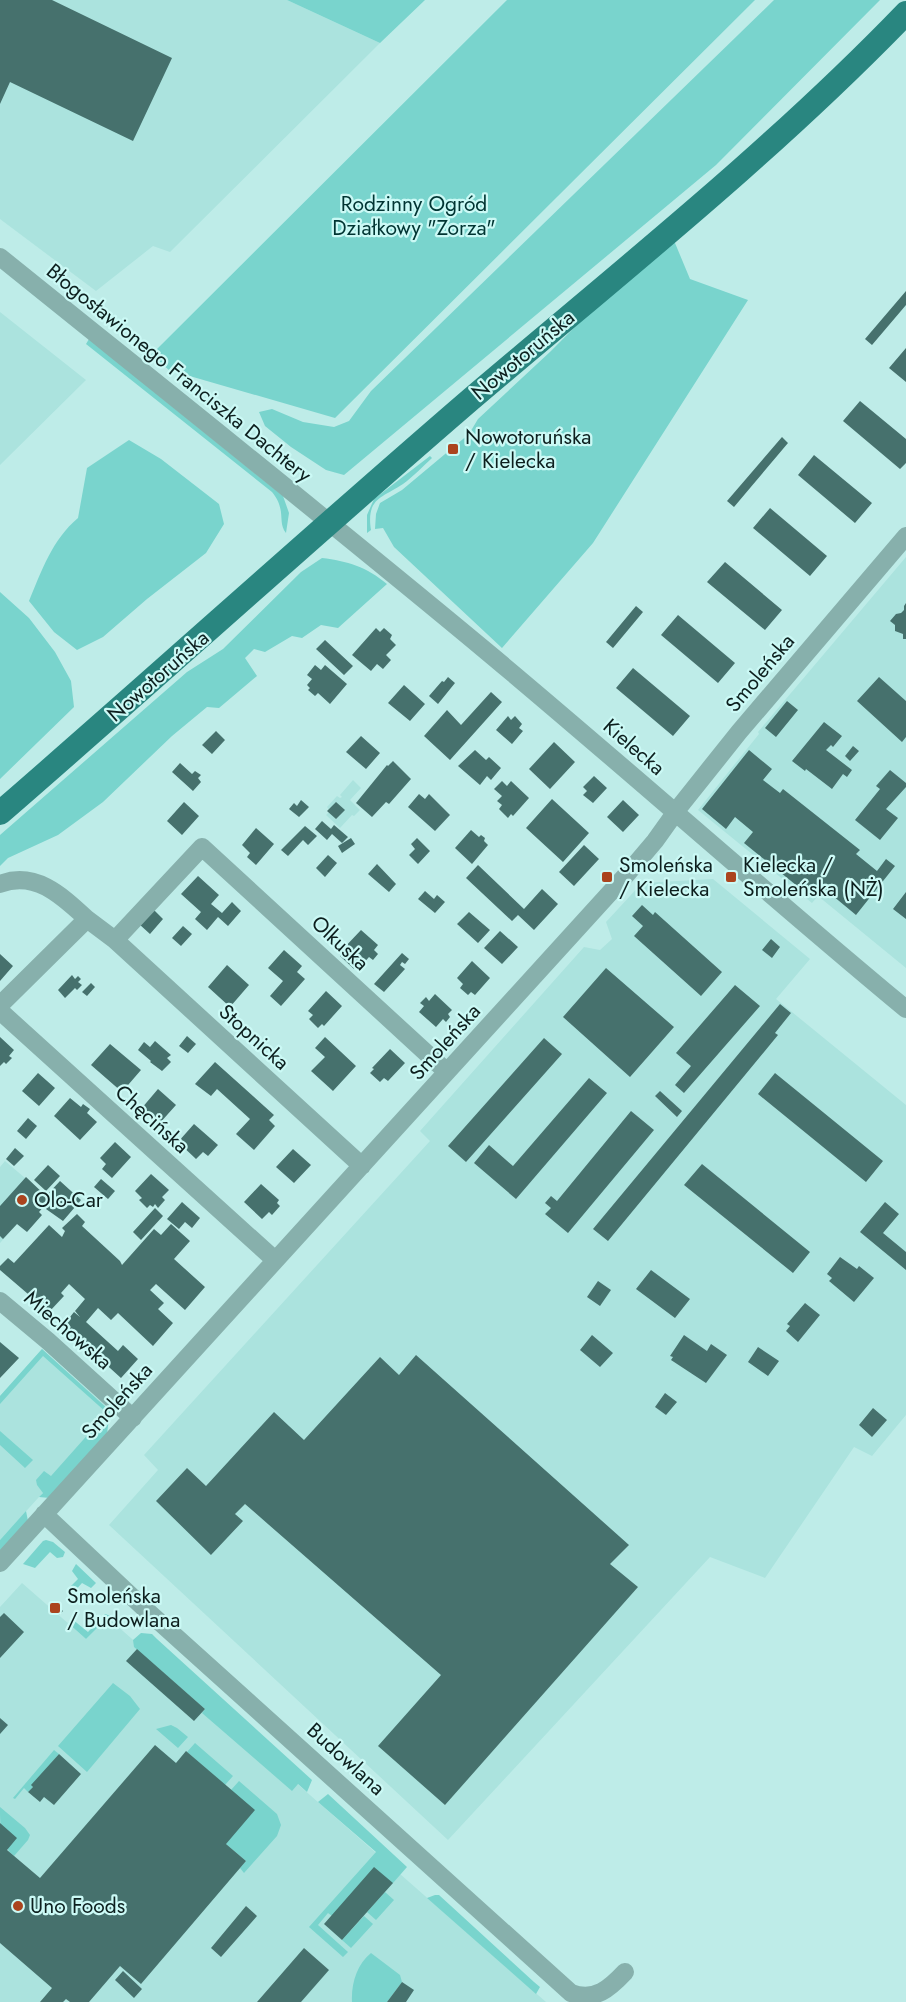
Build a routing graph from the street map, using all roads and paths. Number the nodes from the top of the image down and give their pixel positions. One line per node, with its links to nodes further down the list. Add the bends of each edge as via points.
1 (906, 13): 3 (main road, Nowotoruńska, via 721,187)
2 (0, 257): 3 (street, Błogosławionego Franciszka Dachtery)
3 (330, 522): 5 (main road, Nowotoruńska); 6 (street, Kielecka)
4 (906, 536): 6 (street, Smoleńska, via 739,732)
5 (0, 813)
6 (676, 813): 11 (street, Kielecka); 13 (street, Smoleńska, via 613,890)
7 (0, 884): 8 (street, Stopnicka, via 12,879 38,883)
8 (87, 919): 9 (street, Stopnicka); 10 (street)
9 (115, 940): 13 (street, Olkuska, via 202,847); 14 (street, Stopnicka)
10 (0, 1005)
11 (906, 1009)
12 (0, 1011): 15 (street, Chęcińska)
13 (447, 1072): 14 (street, Smoleńska)
14 (362, 1166): 15 (street, Smoleńska)
15 (275, 1260): 17 (street, Smoleńska)
16 (0, 1301): 17 (street, Miechowska)
17 (133, 1418): 18 (street, Smoleńska)
18 (44, 1514): 19 (street, Smoleńska); 20 (street, Budowlana, via 571,1993 592,1997 606,1992)
19 (0, 1563)
20 (625, 1972)

